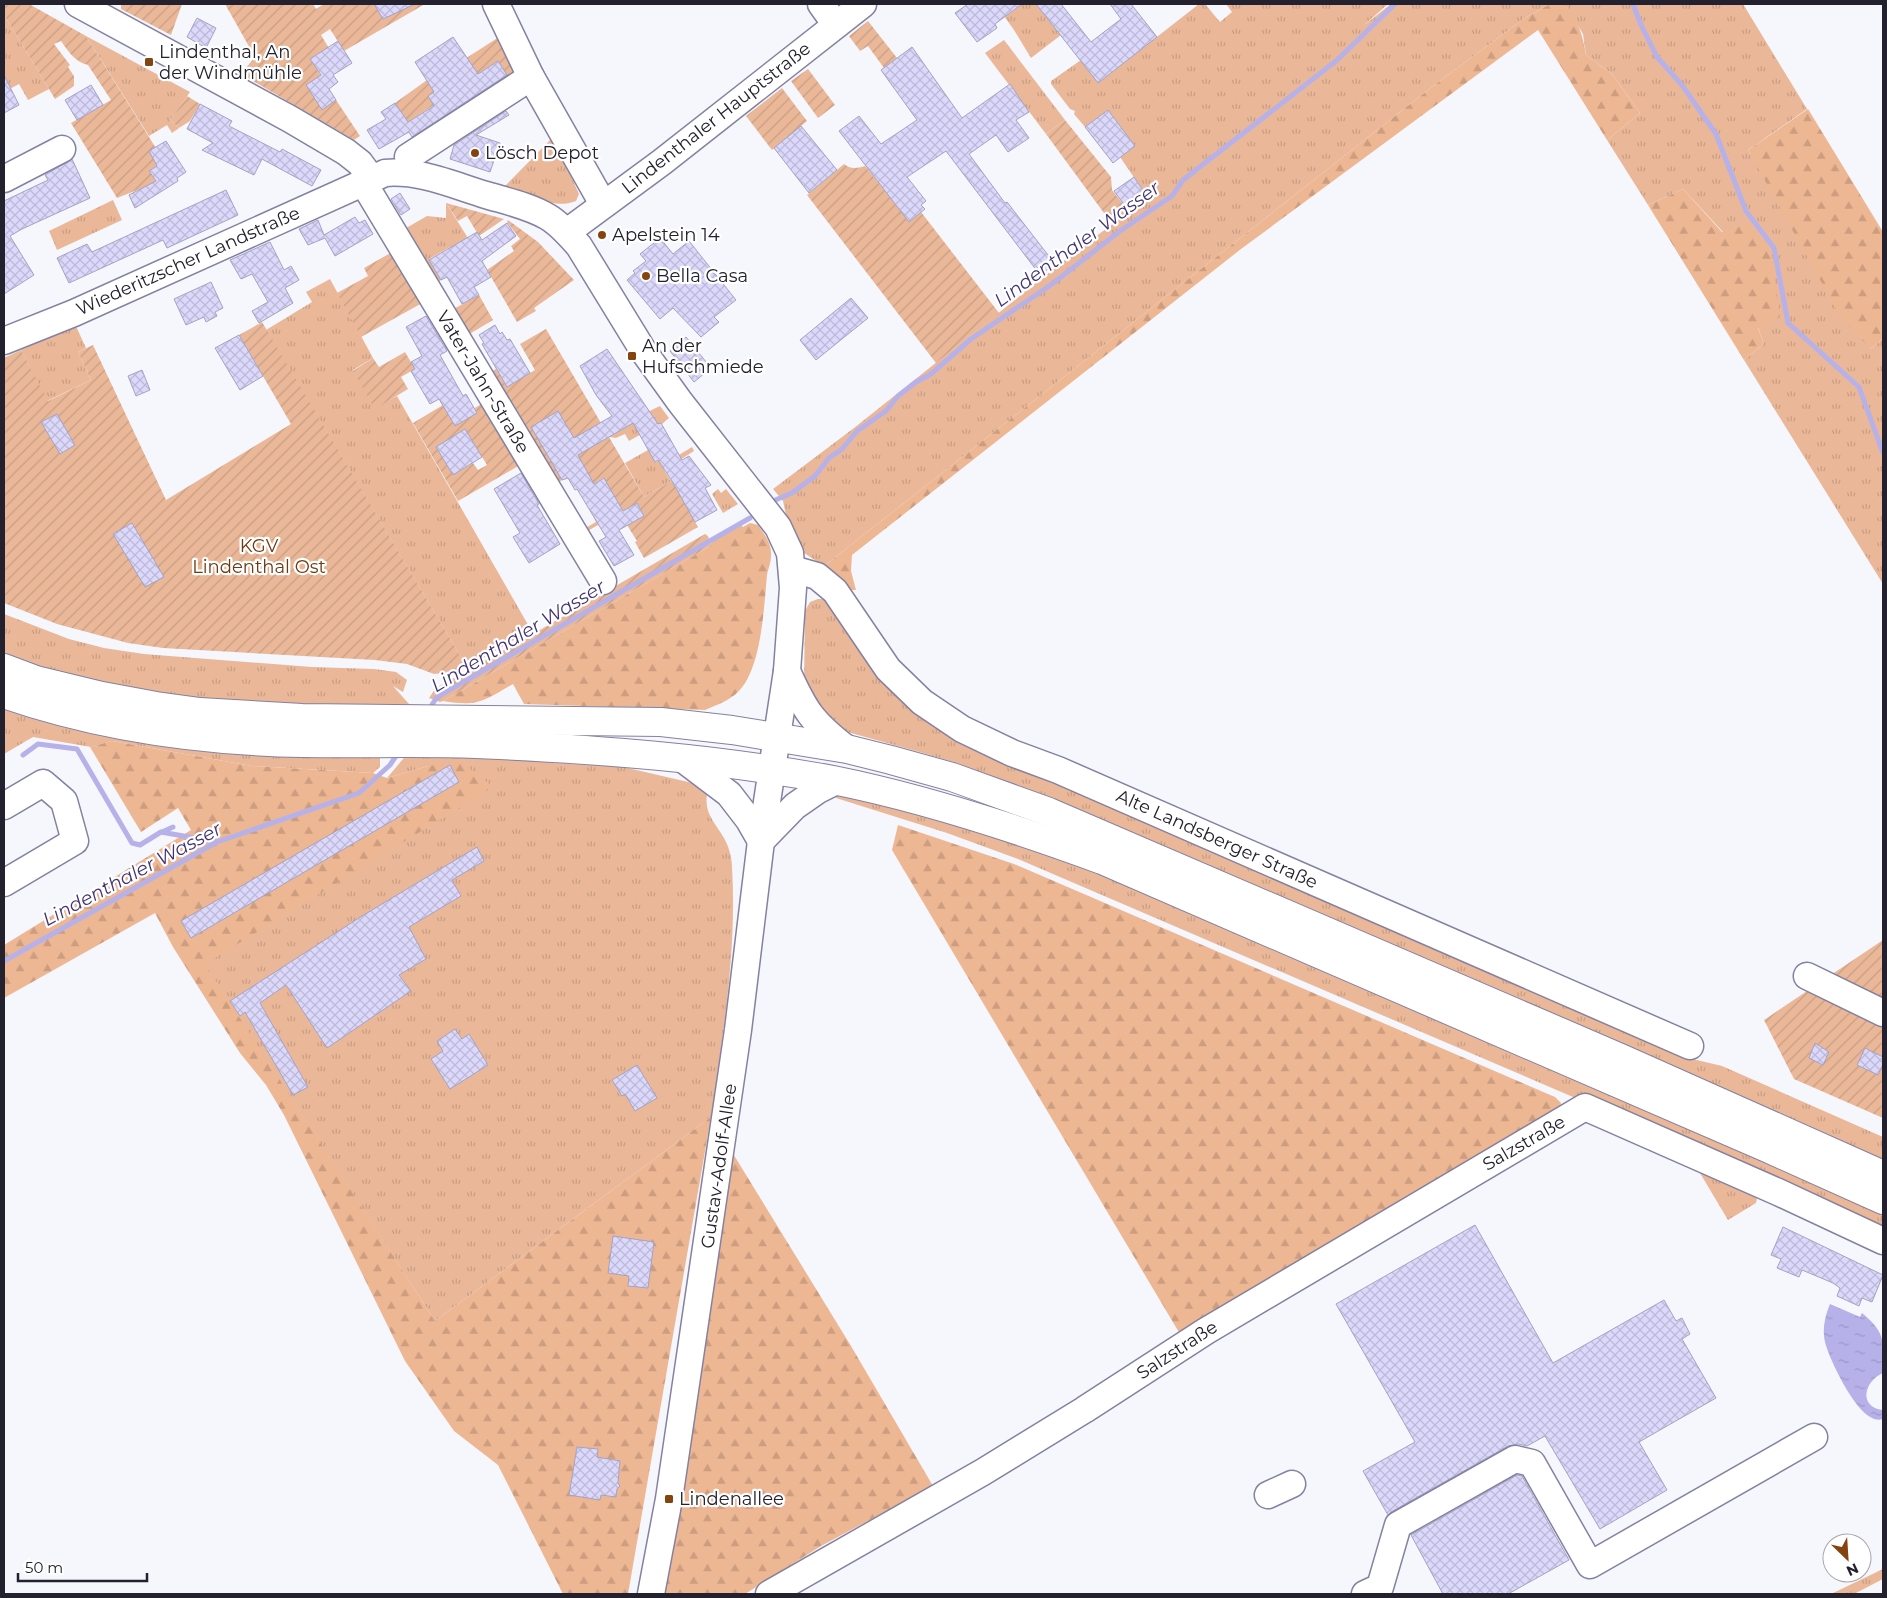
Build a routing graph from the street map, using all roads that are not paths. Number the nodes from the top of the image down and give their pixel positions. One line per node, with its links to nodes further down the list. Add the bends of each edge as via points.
1 (496, 4): 6 (street)
2 (821, 4): 5 (street)
3 (863, 4): 5 (street, Lindenthaler Hauptstraße)
4 (85, 5): 10 (street, via 330,143 360,163)
5 (836, 25): 11 (street, Lindenthaler Hauptstraße)
6 (531, 77): 8 (street); 11 (street)
7 (62, 148): 9 (street)
8 (408, 157)
9 (4, 179)
10 (367, 180): 12 (street, via 402,171 438,179 539,213); 13 (street, Wiederitzscher Landstraße, via 74,313); 15 (street, Vater-Jahn-Straße)
11 (604, 204): 12 (street, Lindenthaler Hauptstraße)
12 (567, 232): 14 (street, via 579,246 644,352 764,507 785,539)
13 (4, 341)
14 (792, 570): 17 (street); 30 (street, Alte Landsberger Straße, via 817,576 835,591 888,669 922,702 962,729)
15 (603, 581)
16 (4, 668): 19 (main road, via 36,680 156,706)
17 (787, 671): 20 (street); 21 (street, via 807,712 826,733)
18 (4, 694): 19 (main road, via 96,720 197,737 301,743)
19 (414, 731): 20 (main road, via 661,722); 22 (main road, via 473,744 590,750)
20 (777, 737): 21 (main road); 23 (street, Gustav-Adolf-Allee)
21 (847, 749): 31 (main road, via 952,777 1049,812 1632,1063)
22 (684, 760): 23 (main road); 26 (street, via 729,794)
23 (773, 770): 24 (main road); 26 (street, Gustav-Adolf-Allee)
24 (836, 781): 26 (street, via 795,806); 32 (main road, via 986,820 1102,860)
25 (4, 806): 27 (street, via 43,783 64,801 75,841)
26 (761, 841): 37 (street, Gustav-Adolf-Allee, via 704,1267 669,1499)
27 (4, 883)
28 (1807, 976): 29 (street)
29 (1883, 1013)
30 (1690, 1046)
31 (1883, 1175)
32 (1883, 1200)
33 (1883, 1241): 38 (street, Salzstraße, via 1585,1107 1206,1331 1009,1456)
34 (1814, 1437): 39 (street, via 1590,1564 1532,1463 1515,1459 1398,1525 1380,1587)
35 (1292, 1484): 36 (street)
36 (1268, 1495)
37 (651, 1594)
38 (769, 1594)
39 (1365, 1594)

